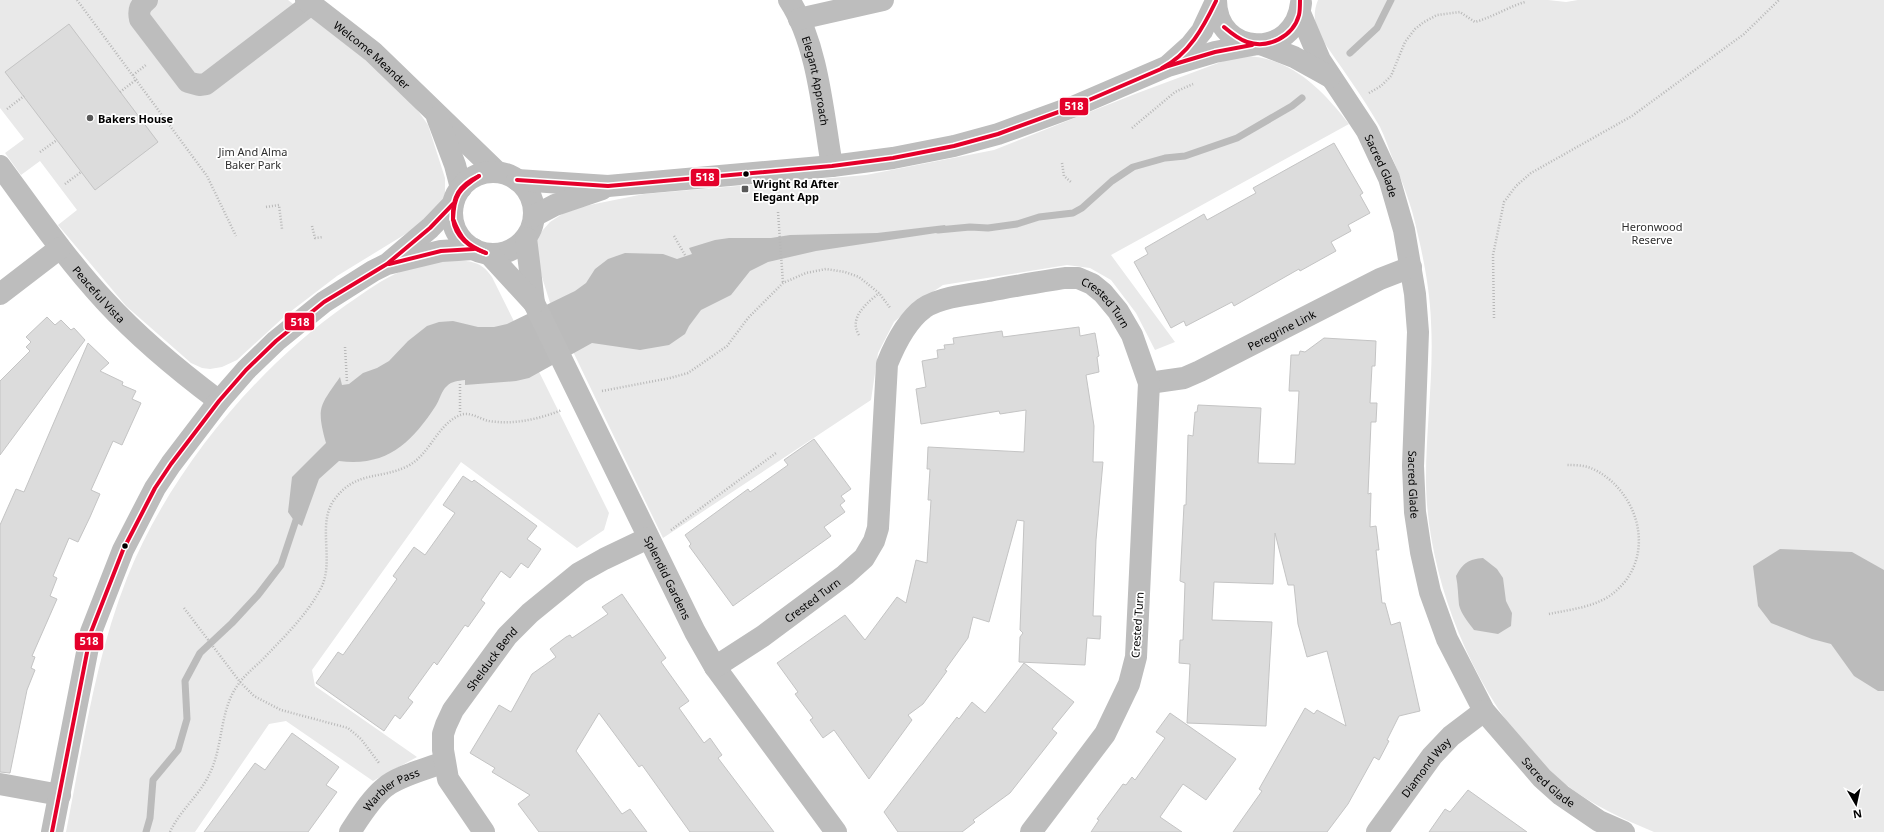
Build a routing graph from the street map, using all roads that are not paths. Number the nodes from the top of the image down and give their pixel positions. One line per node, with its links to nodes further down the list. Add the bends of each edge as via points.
1 (147, 0): 5 (street, via 138,12 140,20 188,82 199,85 206,84)
2 (789, 0): 7 (street, Elegant Approach)
3 (883, 0): 7 (street)
4 (1216, 1): 8 (street, Sacred Glade, via 1217,14 1230,35 1241,42); 9 (street, via 1202,31)
5 (308, 2): 11 (street, Welcome Meander, via 373,52)
6 (1300, 7): 8 (street, via 1295,24 1288,34 1278,40); 10 (street, Sacred Glade, via 1312,43)
7 (799, 19): 13 (street, Elegant Approach, via 809,42 814,64)
8 (1258, 45): 9 (street, via 1215,52); 10 (street, Sacred Glade, via 1294,57)
9 (1168, 66): 13 (street, via 1075,106 998,134 893,158)
10 (1330, 77): 22 (street, Sacred Glade, via 1367,131 1389,178 1404,230)
11 (435, 112): 14 (street, Welcome Meander); 16 (street, Welcome Meander, via 455,165)
12 (0, 166): 19 (street, Peaceful Vista)
13 (832, 166): 15 (street)
14 (507, 176): 15 (street); 16 (street, via 484,173 471,179); 17 (street, via 527,190 533,202)
15 (608, 186): 17 (street)
16 (457, 196): 20 (street, via 452,216 455,228 461,239); 21 (street, via 430,228)
17 (534, 216): 18 (street, via 532,228)
18 (526, 238): 20 (street, via 516,247 503,253); 24 (street, Splendid Gardens)
19 (60, 248): 23 (street); 26 (street, Peaceful Vista, via 129,325 185,375)
20 (482, 252): 21 (street, via 441,251); 24 (street, Splendid Gardens)
21 (387, 264): 26 (street, via 324,302 276,341)
22 (1411, 267): 25 (street, Peregrine Link, via 1380,279 1200,372 1184,378); 29 (street, Sacred Glade, via 1418,332 1413,466 1415,512 1421,552 1430,592 1447,639)
23 (0, 294)
24 (534, 303): 27 (street, Splendid Gardens)
25 (1149, 383): 28 (street, Crested Turn, via 1132,335 1118,311 1103,293 1092,284 1078,278 968,294 924,308 904,330 887,364 878,528 874,541 864,558 845,576 763,636); 37 (street, Crested Turn, via 1133,672 1105,734)
26 (219, 401): 32 (street, via 155,488 123,550 91,632)
27 (648, 538): 28 (street, Splendid Gardens); 30 (street, Shelduck Bend, via 579,573 530,613 507,636 453,710 443,734)
28 (715, 666): 36 (street, Splendid Gardens)
29 (1484, 711): 38 (street, Diamond Way, via 1451,736 1432,756); 39 (street, Sacred Glade, via 1542,778 1561,795 1599,821)
30 (444, 762): 34 (street, Warbler Pass, via 384,787); 35 (street, Shelduck Bend, via 448,779)
31 (0, 784): 32 (street)
32 (60, 796): 33 (street)
33 (52, 832)
34 (350, 832)
35 (484, 832)
36 (836, 832)
37 (1031, 832)
38 (1377, 832)
39 (1624, 832)

